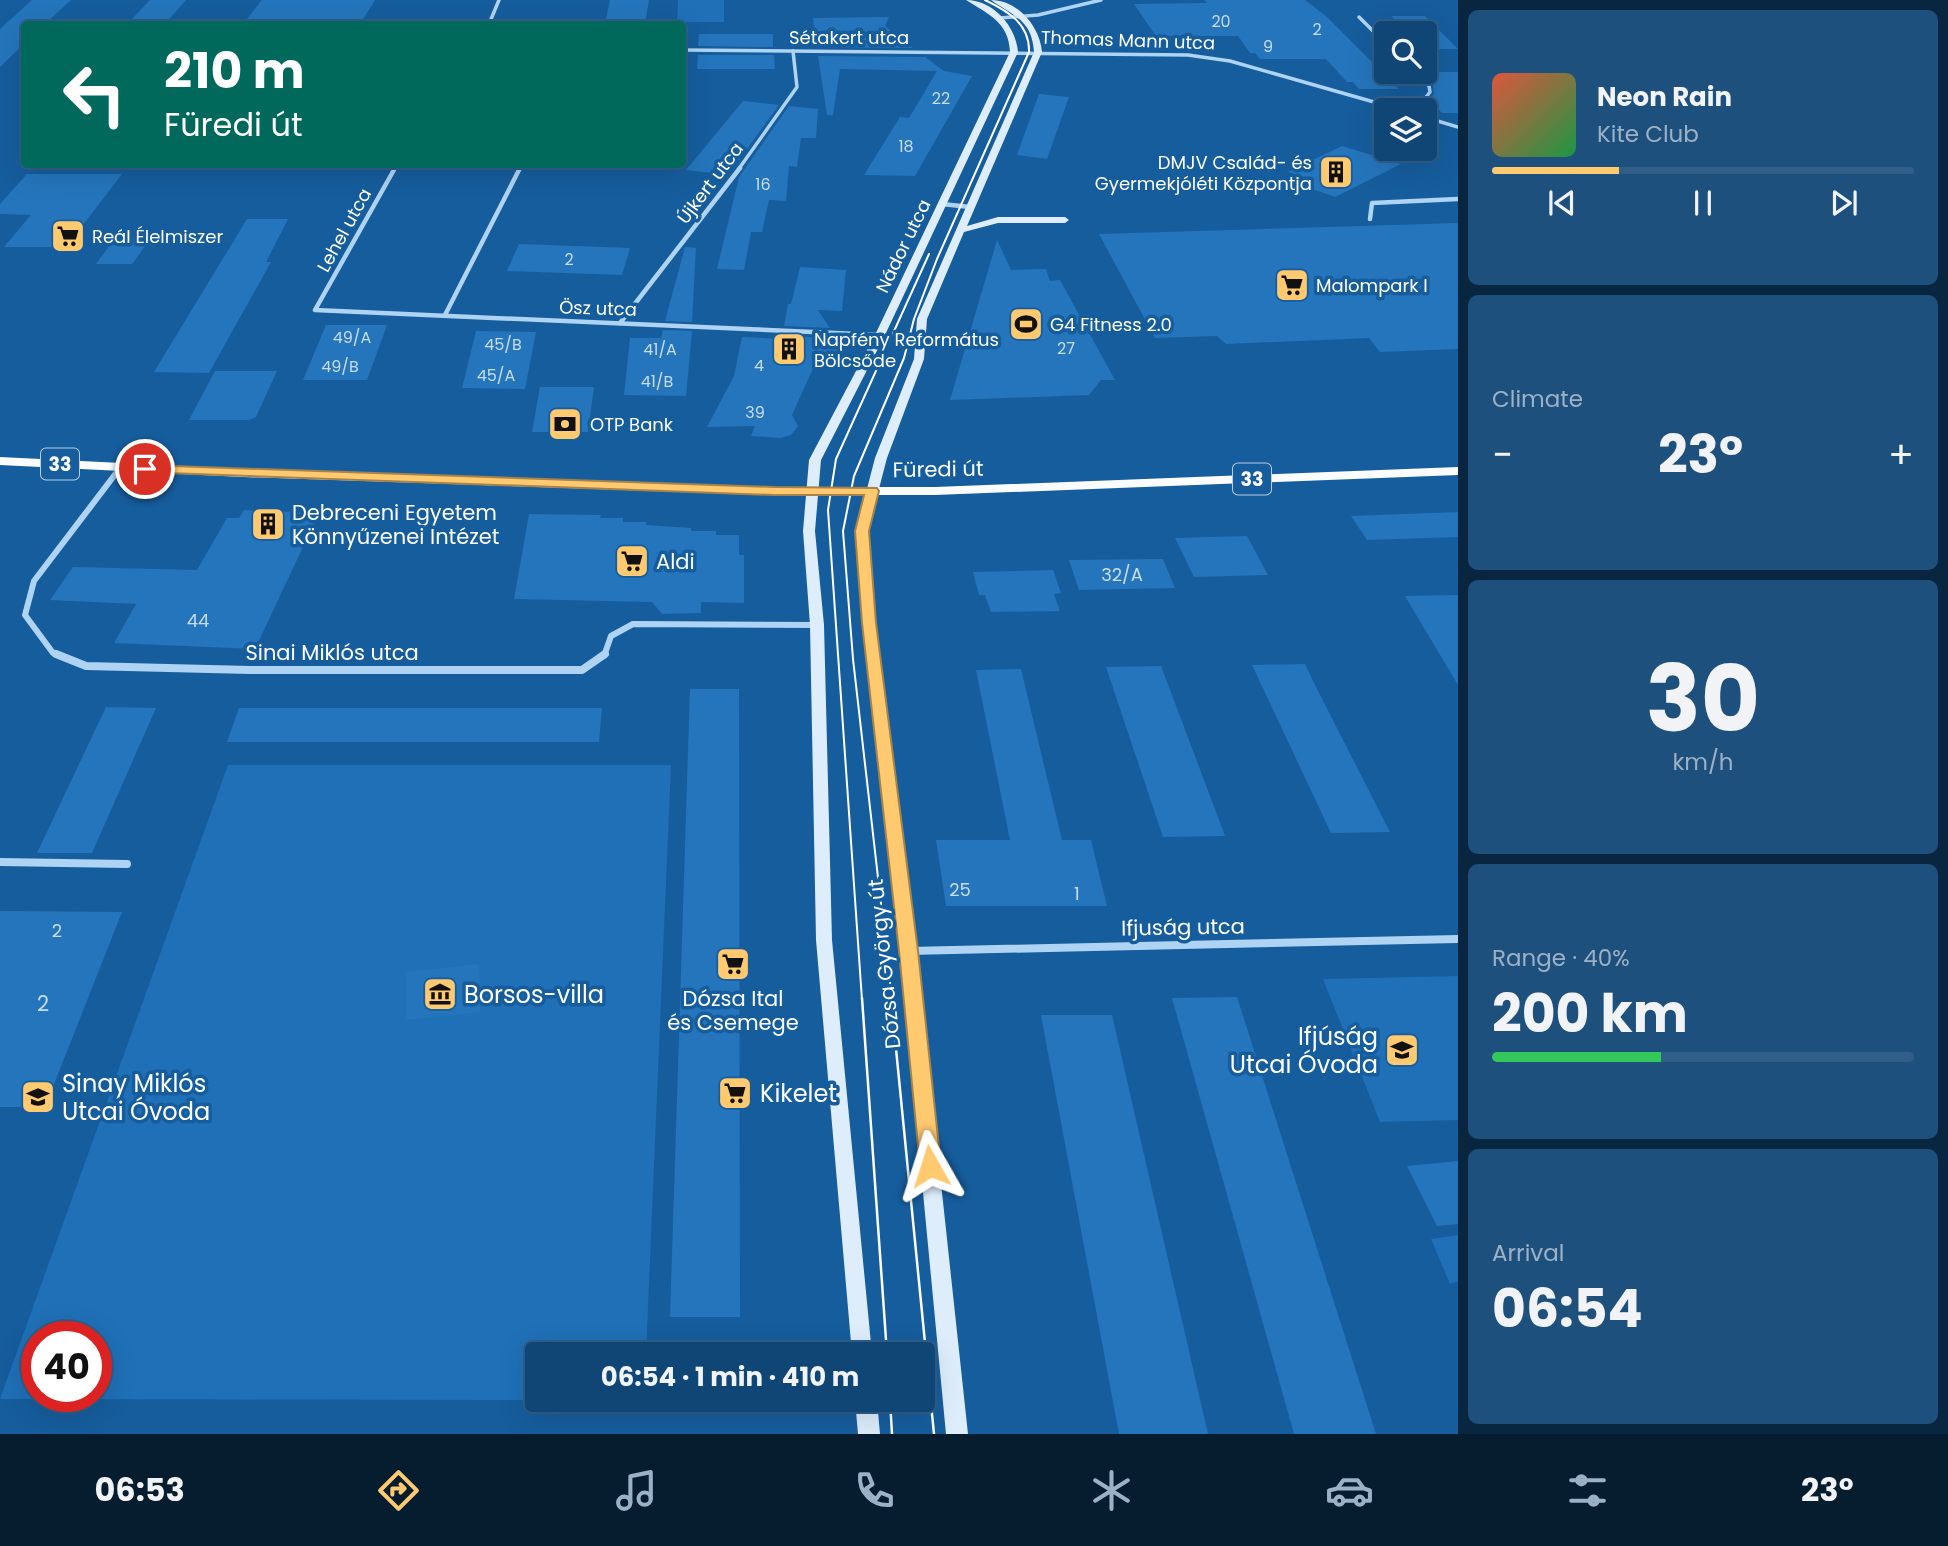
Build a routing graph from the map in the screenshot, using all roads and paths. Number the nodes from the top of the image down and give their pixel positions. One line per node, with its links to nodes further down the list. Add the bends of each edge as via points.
1 (499, 0): 8 (street)
2 (969, 0): 7 (street)
3 (995, 0): 5 (street, Thomas Mann utca)
4 (1101, 0): 5 (street)
5 (1024, 17): 7 (street); 13 (street, via 1034,30)
6 (1359, 17): 9 (street)
7 (1000, 18): 12 (street, via 1015,41)
8 (490, 21)
9 (1374, 32)
10 (686, 50): 11 (street, Sétakert utca)
11 (793, 51): 12 (street, Sétakert utca); 27 (street, Újkert utca, via 797,87)
12 (1014, 52): 13 (street, Thomas Mann utca); 20 (street, Nádor utca)
13 (1038, 52): 14 (street, Thomas Mann utca, via 1210,58); 21 (street)
14 (1374, 102)
15 (1437, 121): 16 (street)
16 (1458, 127)
17 (395, 168): 25 (street, Lehel utca)
18 (520, 168): 26 (street)
19 (1458, 199): 22 (street, via 1372,203)
20 (942, 204): 21 (street); 28 (street, Nádor utca)
21 (970, 207): 24 (street)
22 (1370, 219)
23 (1065, 220): 24 (street, via 998,220)
24 (961, 230): 33 (street, via 922,319 919,359)
25 (315, 310): 26 (street, Ösz utca)
26 (445, 315): 27 (street, Ösz utca)
27 (620, 323): 28 (street, Ösz utca)
28 (880, 335): 32 (street, Nádor utca, via 821,444)
29 (0, 461): 30 (main road, Füredi út / 33)
30 (120, 468): 32 (main road, Füredi út / 33); 34 (street, Sinai Miklós utca, via 34,581 25,615 53,653 86,666 582,670 604,656 611,636 634,624)
31 (1458, 471): 33 (main road, Füredi út / 33)
32 (813, 491): 33 (main road, Füredi út / 33); 34 (street, via 809,531)
33 (872, 491): 38 (street, Dózsa György út, via 862,531 869,623)
34 (817, 625): 39 (street, via 824,940)
35 (0, 862): 36 (street)
36 (127, 864)
37 (1458, 939): 38 (street, Ifjuság utca)
38 (908, 951): 42 (street, Dózsa György út)
39 (861, 1342)
40 (867, 1412): 41 (street)
41 (869, 1434)
42 (957, 1434)

